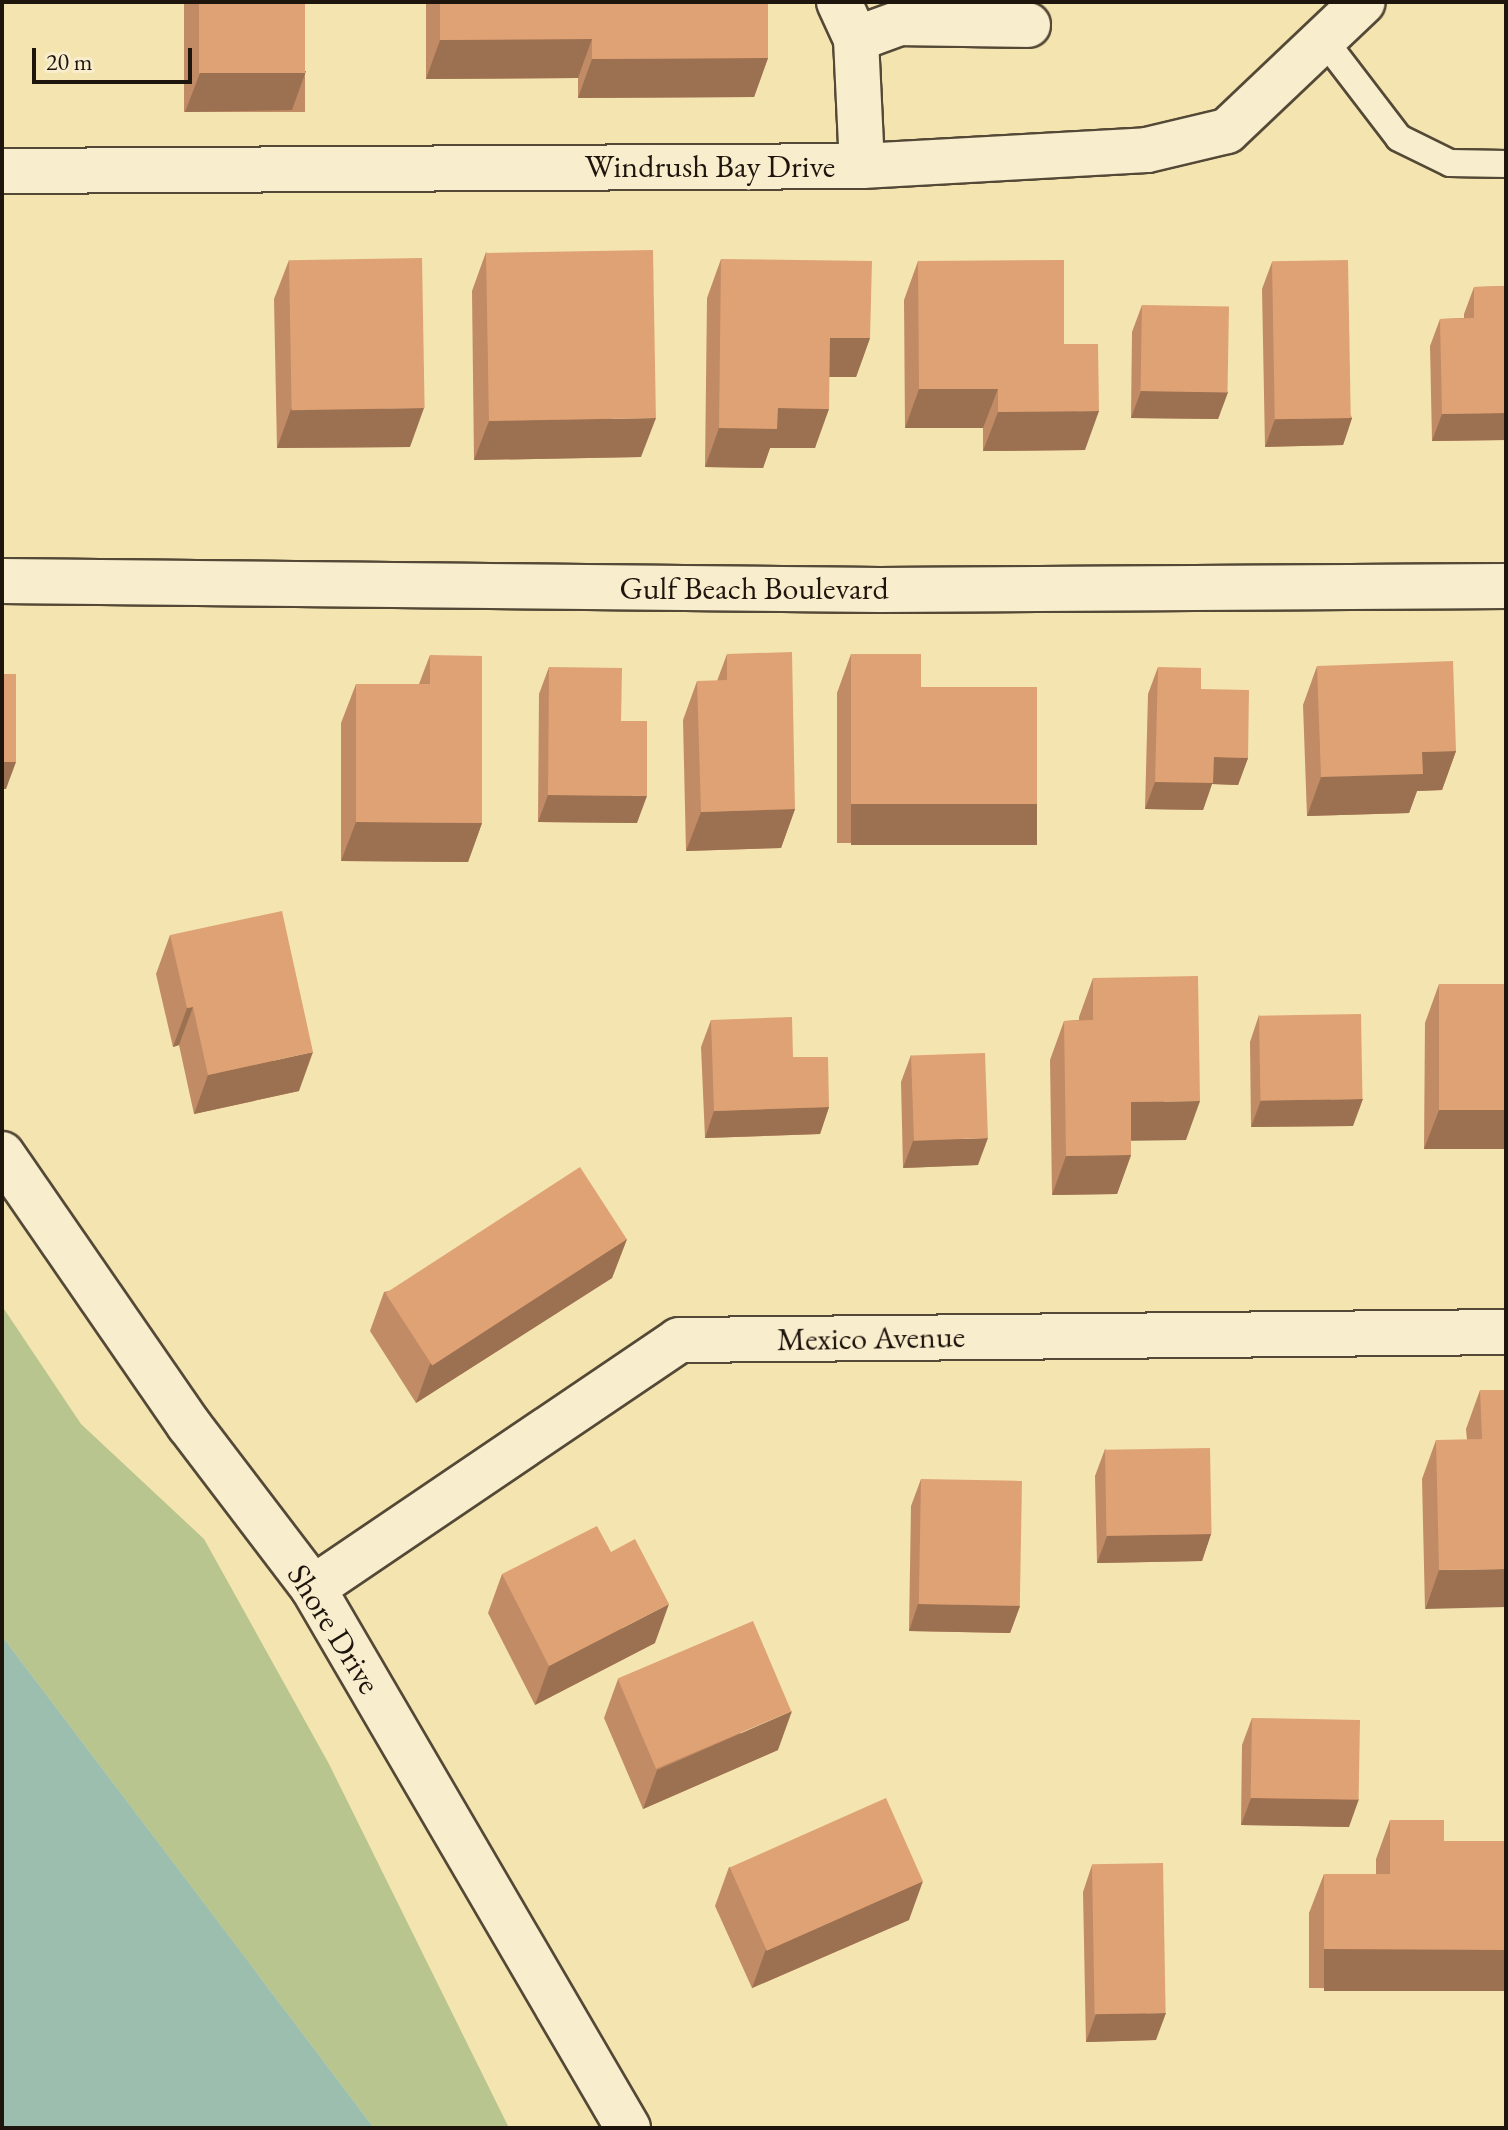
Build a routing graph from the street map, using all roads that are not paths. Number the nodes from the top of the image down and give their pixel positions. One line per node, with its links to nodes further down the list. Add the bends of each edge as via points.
1 (1363, 2): 4 (street, Windrush Bay Drive)
2 (847, 20): 3 (street); 6 (street)
3 (1028, 25)
4 (1324, 40): 5 (lane, via 1399,138 1450,163); 6 (street, Windrush Bay Drive, via 1227,131 1147,150)
5 (1506, 164)
6 (862, 166): 7 (street, Windrush Bay Drive)
7 (2, 171)
8 (2, 581): 9 (street, Gulf Beach Boulevard, via 880,590)
9 (1506, 586)
10 (2, 1154): 12 (street, Shore Drive, via 189,1425)
11 (1506, 1332): 12 (street, Mexico Avenue, via 679,1340)
12 (313, 1588): 13 (street, Shore Drive)
13 (628, 2128)

